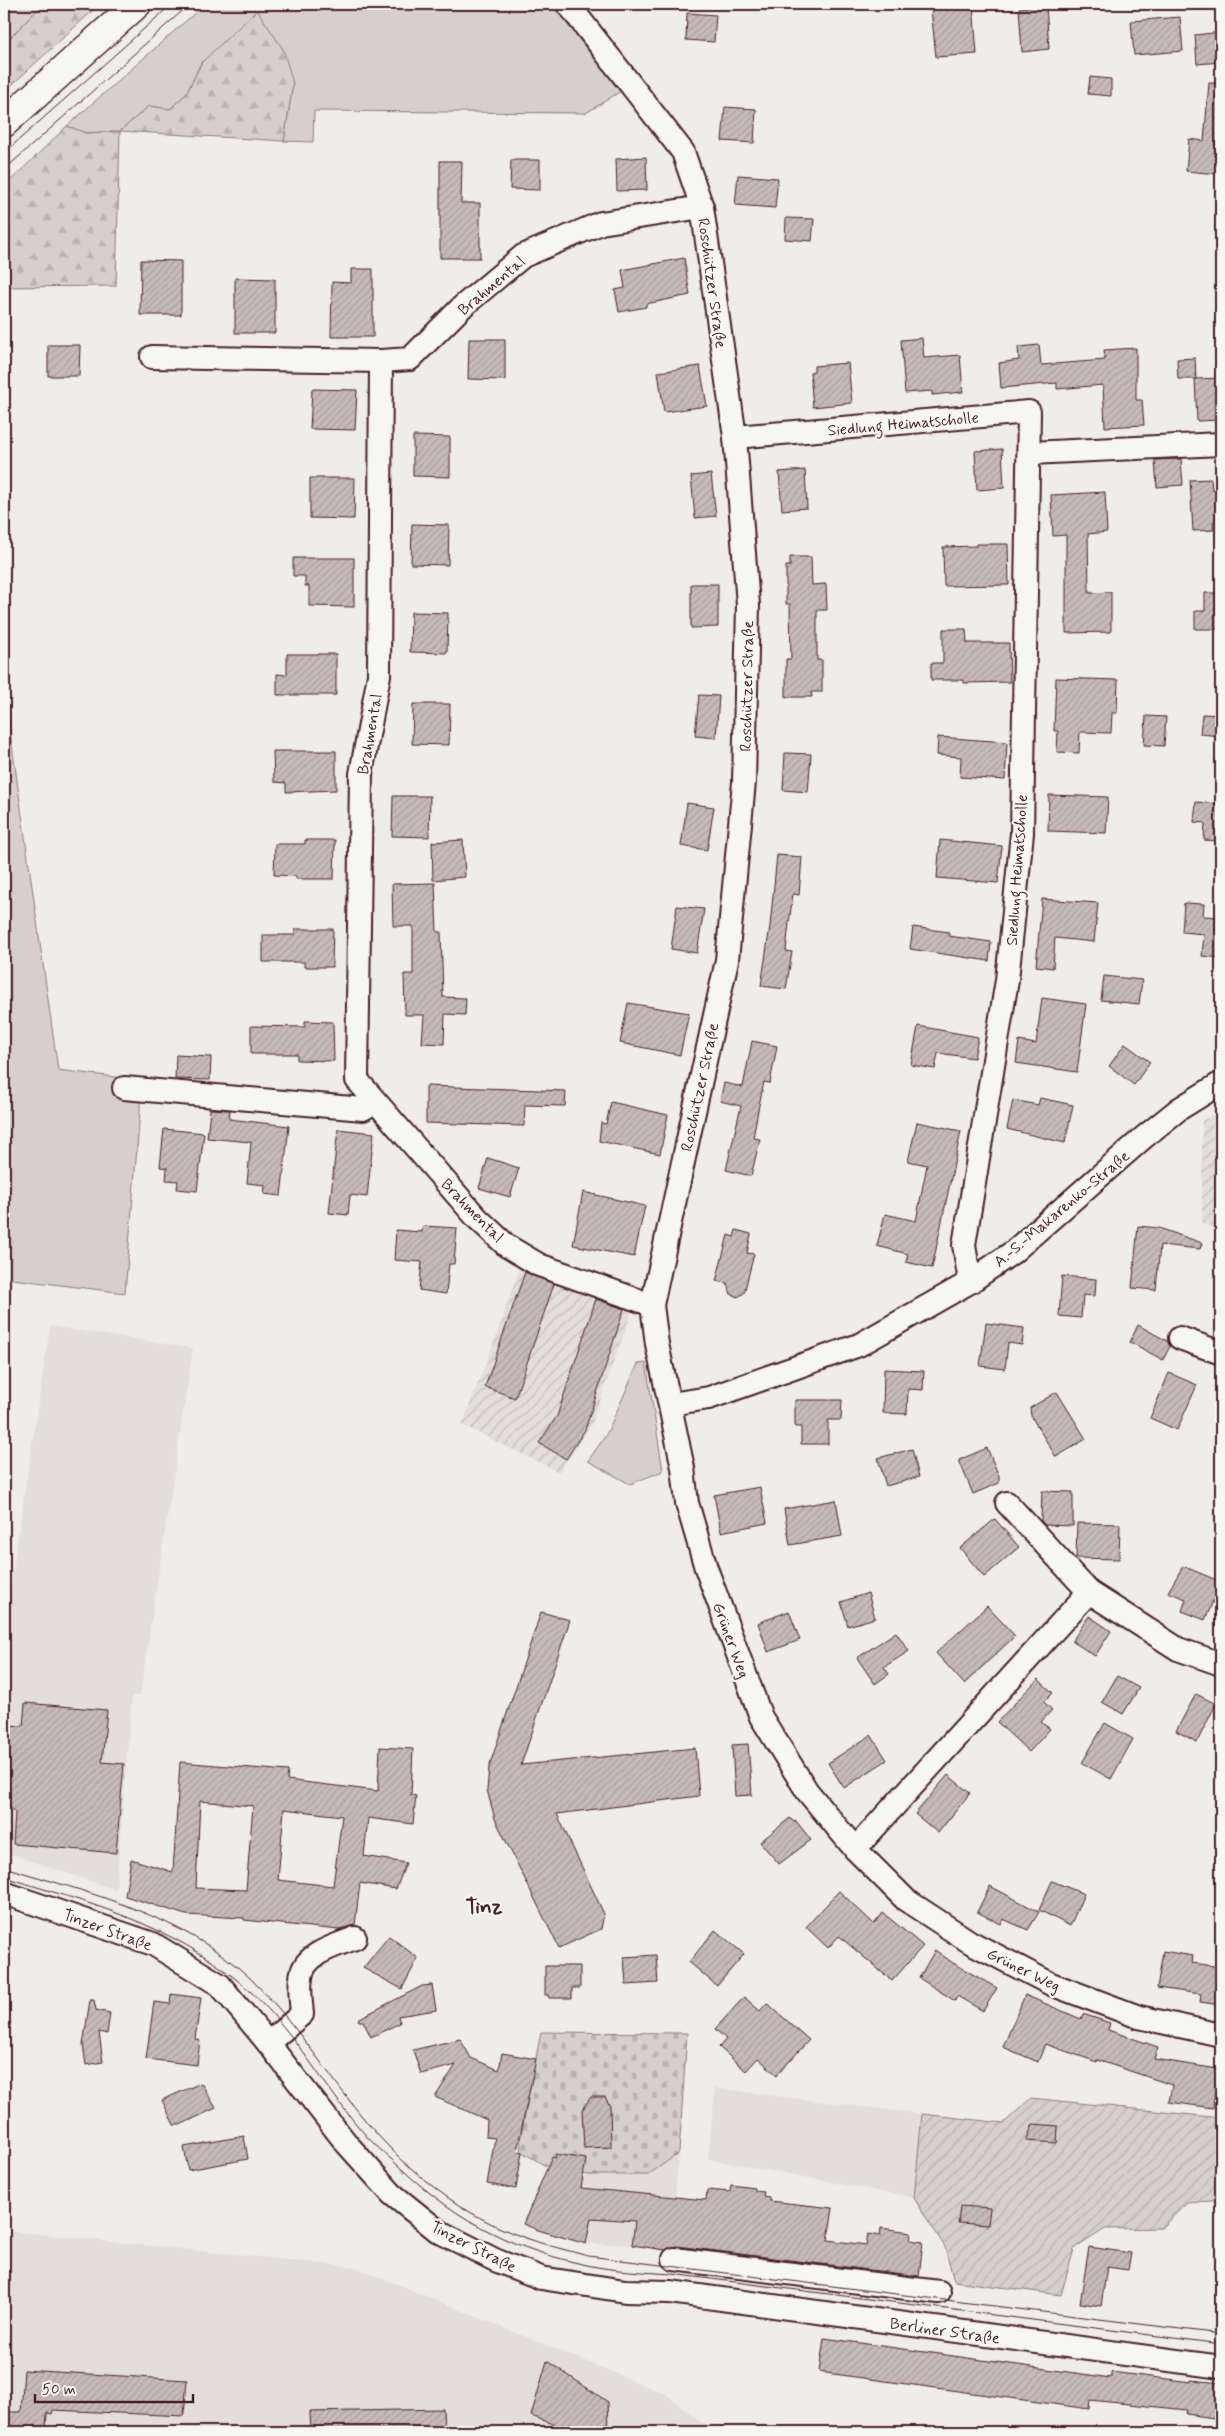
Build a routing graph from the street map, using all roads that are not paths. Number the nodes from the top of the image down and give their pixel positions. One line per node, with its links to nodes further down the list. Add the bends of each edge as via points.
1 (137, 4): 3 (main road)
2 (568, 4): 4 (street, Roschützer Straße, via 683,152)
3 (4, 123)
4 (702, 207): 6 (street, Brahmental, via 601,223 523,256 464,306 410,359); 7 (street, Roschützer Straße)
5 (152, 356): 6 (street, Brahmental)
6 (382, 361): 12 (street, Brahmental, via 379,675 361,774 357,1080)
7 (735, 437): 9 (street, Siedlung Heimatscholle, via 1029,412); 14 (street, Roschützer Straße, via 748,605 742,802 727,960)
8 (1221, 444): 9 (street)
9 (1030, 453): 13 (street, Siedlung Heimatscholle, via 1022,832 1007,980 964,1245)
10 (1221, 1083): 13 (street, A.-S.-Makarenko-Straße, via 1143,1138 1013,1252)
11 (124, 1088): 12 (street, via 363,1110)
12 (374, 1102): 14 (street, Brahmental, via 477,1218 508,1246 539,1265)
13 (970, 1282): 17 (street, A.-S.-Makarenko-Straße, via 859,1345 709,1398)
14 (652, 1305): 17 (street, Roschützer Straße)
15 (1180, 1338): 16 (street)
16 (1221, 1353)
17 (670, 1404): 21 (street, Grüner Weg, via 690,1512 706,1568 761,1717 807,1791)
18 (1007, 1503): 19 (street)
19 (1089, 1592): 20 (street, via 1178,1649); 21 (street)
20 (1221, 1664)
21 (855, 1849): 24 (street, Grüner Weg, via 906,1900 970,1942 1051,1984 1139,2016)
22 (4, 1893): 25 (street, Tinzer Straße, via 154,1944 220,1985)
23 (355, 1938): 25 (street, via 315,1955 306,1963 300,1976 302,2014)
24 (1221, 2035)
25 (268, 2043): 27 (street, Tinzer Straße, via 366,2166 392,2194 438,2231 495,2260 541,2278 625,2291)
26 (674, 2259): 28 (street)
27 (670, 2292): 29 (street, Berliner Straße)
28 (939, 2292)
29 (1221, 2367)

